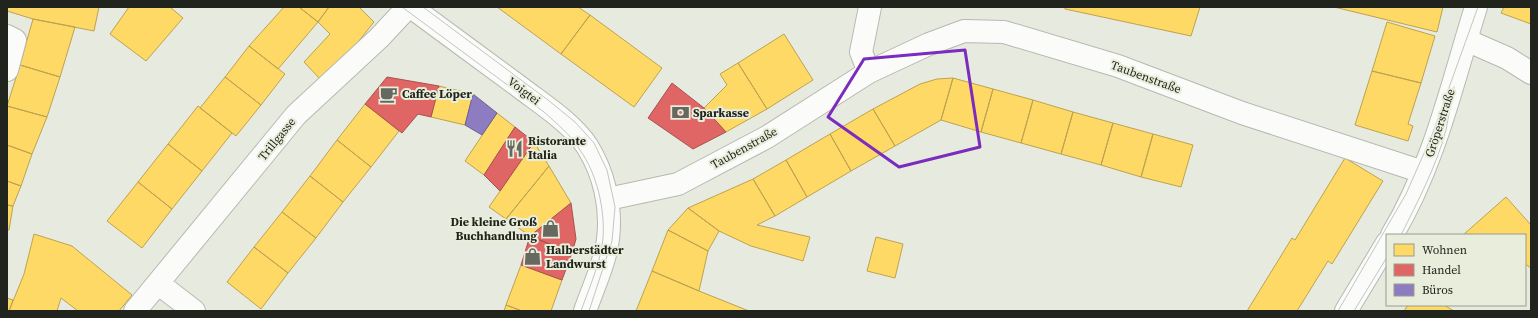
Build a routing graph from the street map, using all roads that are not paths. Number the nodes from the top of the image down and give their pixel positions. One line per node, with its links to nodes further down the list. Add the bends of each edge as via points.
1 (410, 7): 10 (street, Voigtei, via 548,108 570,128 587,145 600,172); 13 (street, Trillgasse, via 296,115)
2 (870, 7): 7 (street, via 861,52)
3 (1476, 7): 5 (street, Gröperstraße)
4 (7, 36): 6 (street, via 15,40)
5 (1466, 40): 8 (street, via 1507,58); 9 (street, Gröperstraße, via 1432,151)
6 (7, 70)
7 (869, 72): 9 (street, Taubenstraße, via 964,31 1004,32 1118,66 1242,113); 10 (street, Taubenstraße, via 767,137 678,184)
8 (1531, 73)
9 (1423, 172): 11 (street, Gröperstraße, via 1414,195)
10 (608, 199): 16 (street, Voigtei, via 608,240)
11 (1393, 234)
12 (1386, 245): 17 (street)
13 (159, 284): 14 (street, Trillgasse); 15 (street)
14 (135, 311)
15 (194, 311)
16 (585, 311)
17 (1346, 311)

